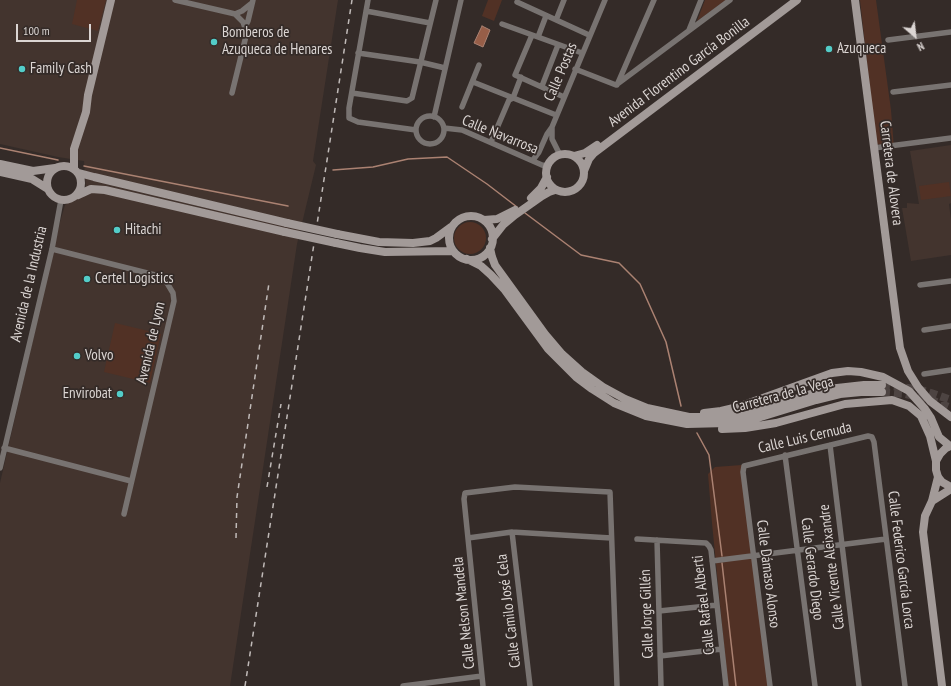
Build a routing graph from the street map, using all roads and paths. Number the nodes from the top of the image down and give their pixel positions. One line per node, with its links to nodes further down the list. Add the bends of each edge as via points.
1 (111, 0): 44 (main road)
2 (175, 0): 17 (street)
3 (368, 0): 16 (street)
4 (436, 0): 20 (street)
5 (461, 0): 34 (street)
6 (564, 0): 19 (street)
7 (604, 0): 26 (street, Calle Postas)
8 (654, 0): 38 (street)
9 (701, 0): 23 (street)
10 (730, 0): 23 (street)
11 (789, 0): 58 (main road, Avenida Florentino García Bonilla, via 594,147)
12 (797, 0): 65 (main road, Avenida Florentino García Bonilla, via 594,153)
13 (855, 0): 56 (main road, Carretera de Alovera)
14 (253, 2): 17 (street); 22 (street)
15 (517, 2): 18 (street)
16 (366, 11): 20 (street); 30 (street)
17 (235, 14): 22 (street)
18 (546, 16): 19 (street); 27 (street)
19 (556, 20): 26 (street)
20 (430, 24): 32 (street)
21 (502, 24): 25 (street)
22 (245, 27): 42 (street, via 246,36)
23 (689, 31): 38 (street)
24 (951, 32): 28 (street)
25 (532, 35): 27 (street); 36 (street, via 515,75)
26 (589, 35): 31 (street, Calle Postas)
27 (538, 38): 29 (street)
28 (888, 40)
29 (558, 45): 31 (street); 40 (street)
30 (358, 53): 32 (street); 43 (street)
31 (582, 53): 35 (street, Calle Postas)
32 (420, 62): 34 (street); 43 (street, via 412,98 407,101)
33 (479, 65): 37 (street)
34 (445, 68): 49 (street)
35 (575, 69): 38 (street); 45 (street, Calle Postas)
36 (521, 78): 40 (street); 46 (street)
37 (473, 82): 46 (street); 47 (street)
38 (616, 85)
39 (951, 85): 41 (street)
40 (542, 86): 45 (street)
41 (893, 92)
42 (232, 93)
43 (352, 93): 52 (street, via 349,118 354,121)
44 (88, 95): 54 (main road, via 86,112); 54 (main road, via 79,115)
45 (564, 97): 48 (street, Calle Postas)
46 (513, 98): 48 (street); 55 (street, via 509,100)
47 (462, 107)
48 (556, 115): 50 (street, Calle Postas)
49 (434, 116): 51 (street, via 441,121); 52 (street, via 422,119)
50 (552, 127): 57 (street, Calle Postas, via 552,139); 59 (street)
51 (444, 128): 52 (street, via 443,137 431,144 422,142); 55 (street, Calle Navarrosa, via 462,130)
52 (416, 130)
53 (951, 138): 56 (street)
54 (76, 142): 61 (main road); 64 (main road)
55 (490, 142): 59 (street, Calle Navarrosa)
56 (874, 148): 86 (main road, Carretera de Alovera, via 900,348 908,371 918,387 930,401)
57 (560, 155): 58 (main road); 62 (main road, via 551,160)
58 (574, 156): 65 (main road, via 582,164)
59 (533, 160): 62 (street, Calle Navarrosa)
60 (0, 164): 63 (main road, via 33,172)
61 (63, 165): 63 (main road); 64 (main road)
62 (548, 166): 67 (main road)
63 (55, 168): 68 (main road, via 47,180)
64 (76, 170): 70 (main road, via 82,184); 73 (main road, bridge, via 94,177 379,242 423,242 436,238)
65 (584, 171): 69 (main road, via 578,188 566,192)
66 (0, 172): 68 (main road, via 32,179)
67 (547, 177): 69 (main road); 72 (main road, via 538,192 513,211 497,219)
68 (48, 189): 71 (main road, via 53,196)
69 (555, 190): 74 (main road, via 515,215)
70 (78, 195): 71 (main road); 77 (main road, bridge, via 91,189 105,190 285,232 385,252)
71 (61, 200): 76 (street, Avenida de la Industria)
72 (484, 220): 73 (main road, via 471,216 459,219); 74 (main road, via 491,229)
73 (454, 224): 77 (main road, via 449,237)
74 (492, 239): 75 (main road)
75 (490, 248): 78 (main road, via 481,257); 85 (main road, Carretera de la Vega, via 493,262 504,278 550,341 575,366 625,399 647,408)
76 (52, 249): 91 (street, Avenida de la Industria); 97 (street, Avenida de Lyon, via 159,276 168,283 173,293 174,301)
77 (453, 251): 78 (main road)
78 (467, 259): 87 (main road, Carretera de la Vega, via 481,266 504,289 548,349 576,377 614,403)
79 (951, 280): 80 (street)
80 (920, 285)
81 (951, 326): 82 (street)
82 (924, 330)
83 (951, 370): 84 (street)
84 (924, 374)
85 (673, 414): 87 (main road, Carretera de la Vega, via 697,418 736,416 838,388 864,385 882,388 840,394 751,420 727,424 687,424); 90 (main road, via 728,410 824,376 839,372 862,372 883,377 909,391 925,408 939,437)
86 (951, 417)
87 (657, 419): 93 (main road, via 676,426 698,429 740,428 776,423 845,404 892,400 909,406 921,416 930,436)
88 (872, 437): 89 (street, Calle Luis Cernuda); 105 (street, Calle Federico García Lorca)
89 (830, 445): 92 (street, Calle Luis Cernuda); 107 (street, Calle Vicente Aleixandre)
90 (950, 446): 93 (main road)
91 (4, 448): 95 (street, Avenida de la Industria); 97 (street)
92 (785, 455): 94 (street, Calle Luis Cernuda); 108 (street, Calle Gerardo Diego)
93 (936, 461): 96 (main road)
94 (744, 466): 109 (street, Calle Dámaso Alonso)
95 (0, 468)
96 (938, 477): 98 (main road); 99 (main road)
97 (131, 481): 100 (street, Avenida de Lyon)
98 (951, 488): 99 (main road)
99 (932, 501): 126 (main road, via 926,512 923,532)
100 (124, 514)
101 (512, 532): 102 (street); 103 (street); 118 (street, Calle Camilo José Cela)
102 (468, 538): 103 (street, Calle Nelson Mandela, via 465,493 515,487 610,492); 115 (street, Calle Nelson Mandela)
103 (611, 538): 119 (street)
104 (637, 539): 106 (street, Calle Rafael Alberti)
105 (886, 539): 107 (street); 125 (street, Calle Federico García Lorca)
106 (657, 540): 110 (street, Calle Rafael Alberti, via 706,543 711,550); 112 (street, Calle Jorge Gillén)
107 (842, 544): 108 (street); 124 (street, Calle Vicente Aleixandre)
108 (798, 550): 109 (street); 123 (street, Calle Gerardo Diego)
109 (754, 555): 110 (street); 122 (street, Calle Dámaso Alonso)
110 (712, 561): 111 (street, Calle Rafael Alberti)
111 (717, 605): 112 (street); 113 (street, Calle Rafael Alberti)
112 (659, 611): 114 (street, Calle Jorge Gillén)
113 (722, 649): 114 (street); 121 (street, Calle Rafael Alberti)
114 (660, 656): 120 (street, Calle Jorge Gillén)
115 (482, 676): 116 (street); 117 (street, Calle Nelson Mandela)
116 (403, 686)
117 (483, 686)
118 (530, 686)
119 (617, 686)
120 (661, 686)
121 (726, 686)
122 (770, 686)
123 (815, 686)
124 (859, 686)
125 (905, 686)
126 (942, 686)

